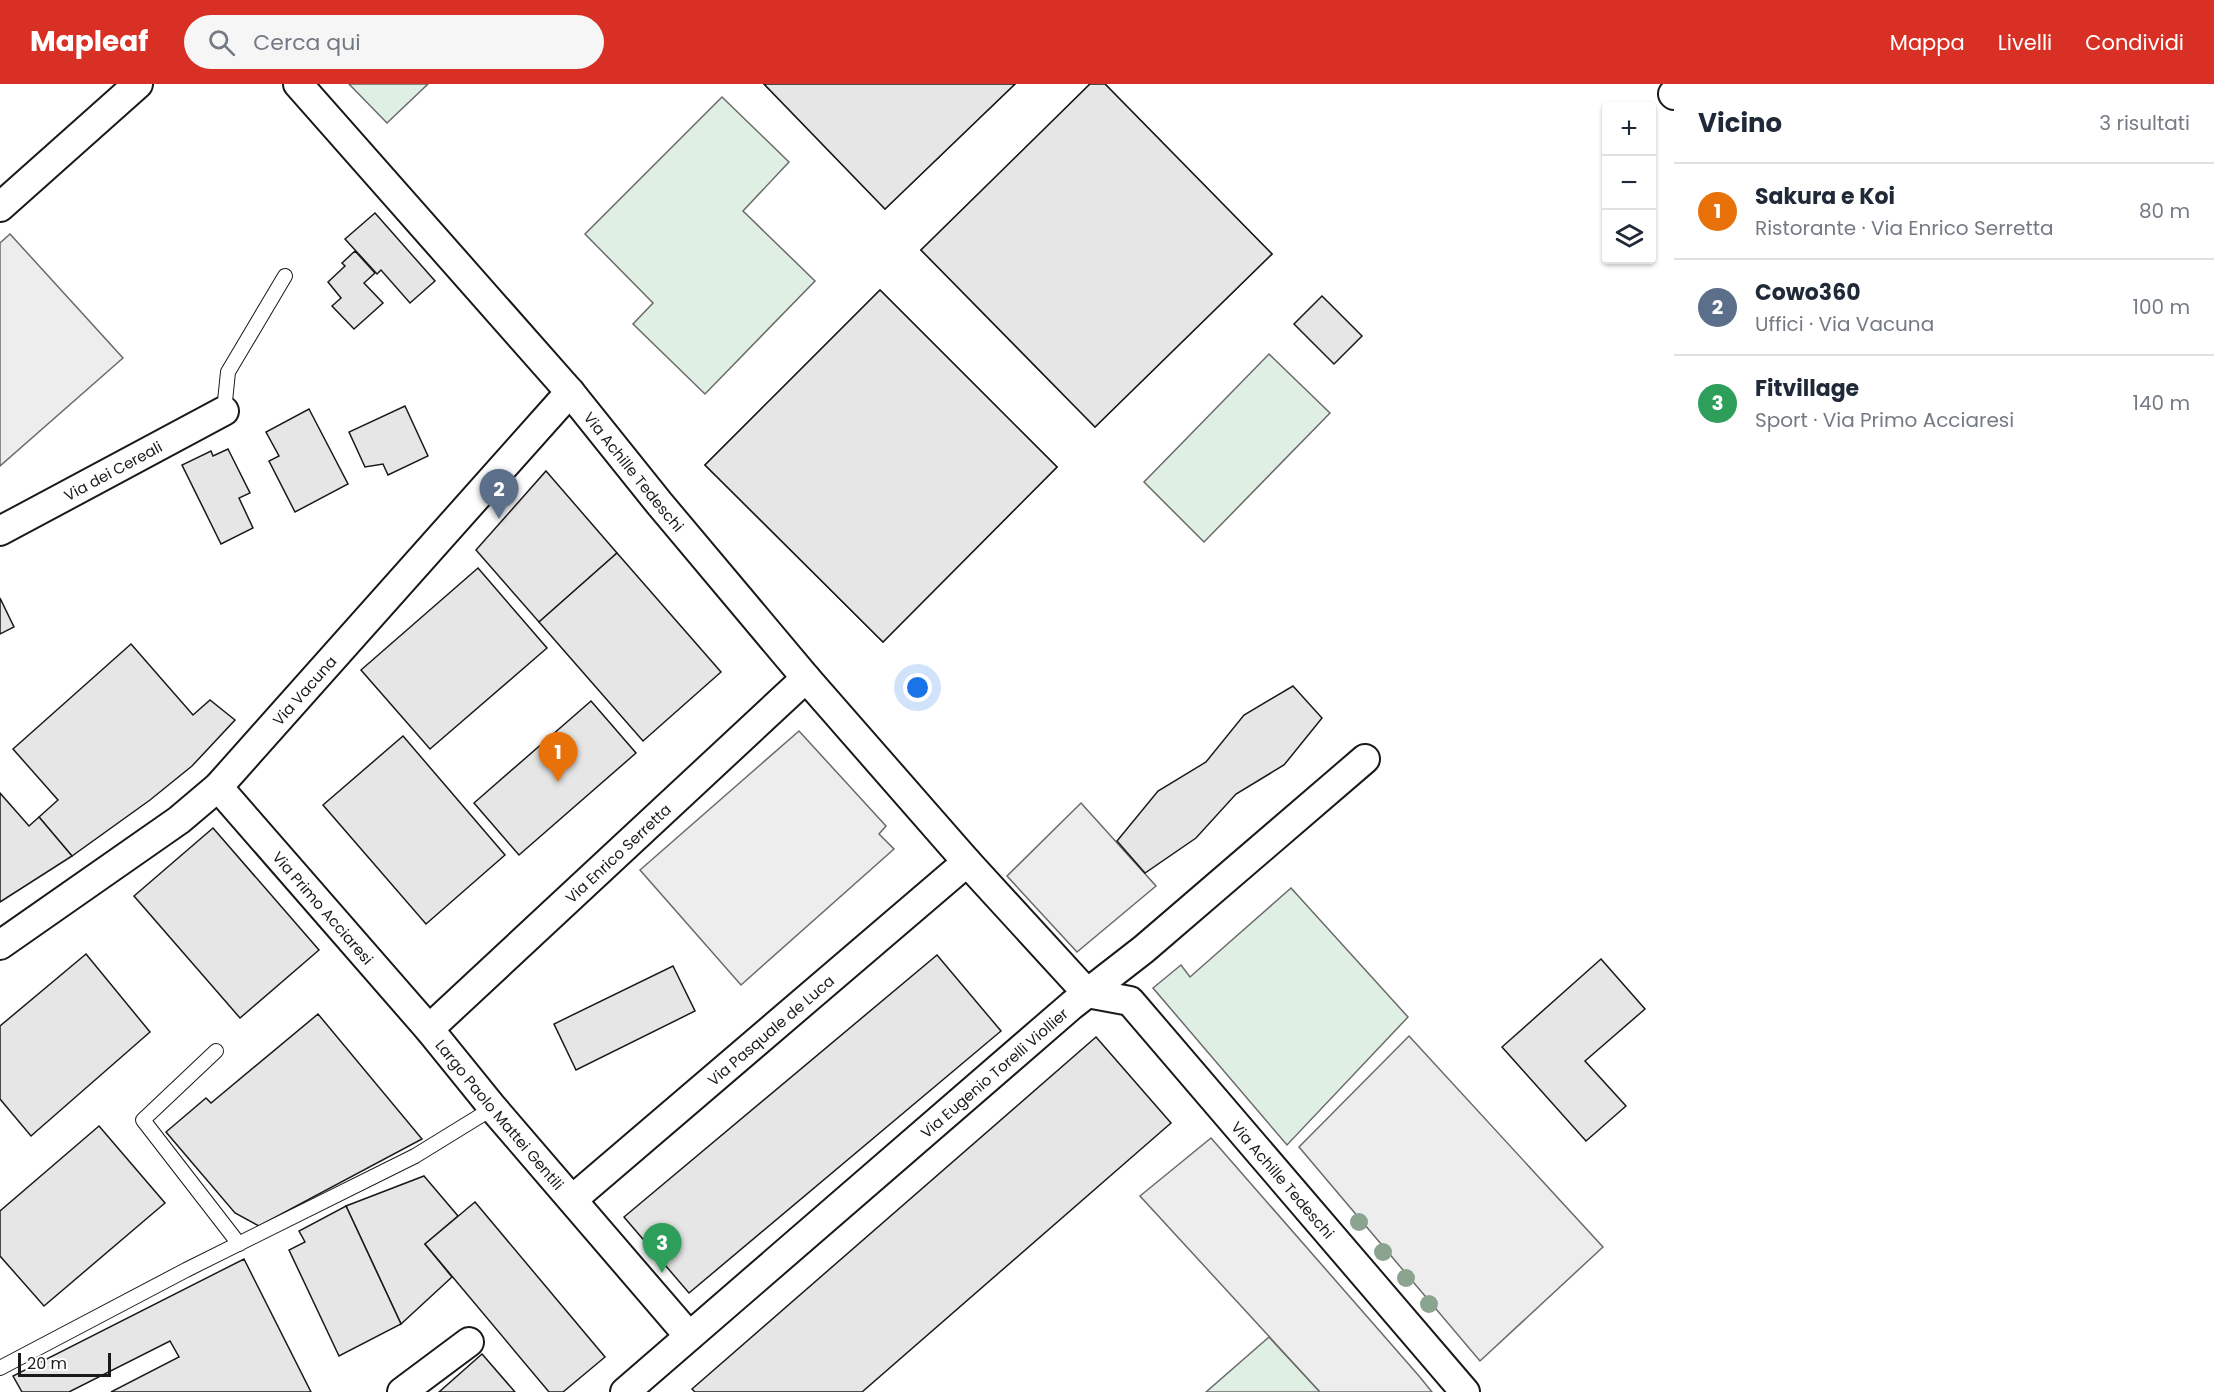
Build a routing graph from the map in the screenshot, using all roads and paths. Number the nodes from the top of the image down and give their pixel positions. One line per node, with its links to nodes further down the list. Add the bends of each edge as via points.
1 (138, 84): 3 (street)
2 (298, 84): 5 (street, Via Achille Tedeschi)
3 (0, 207)
4 (285, 276): 6 (lane, via 228,372)
5 (570, 392): 8 (street, Via Achille Tedeschi); 10 (street, Via Vacuna)
6 (224, 411): 7 (street, Via dei Cereali)
7 (0, 531)
8 (806, 678): 11 (street, Via Achille Tedeschi); 14 (street, Via Enrico Serretta)
9 (1365, 759): 13 (street, Via Eugenio Torelli Viollier, via 1144,949)
10 (218, 787): 12 (street, Via Vacuna, via 178,820); 14 (street, Via Primo Acciaresi)
11 (967, 862): 13 (street, Via Achille Tedeschi); 17 (street, Via Pasquale de Luca)
12 (0, 945)
13 (1087, 993): 19 (street, Via Eugenio Torelli Viollier); 24 (street, Via Achille Tedeschi, via 1130,1001)
14 (429, 1029): 16 (street, Largo Paolo Mattei Gentili)
15 (216, 1051): 18 (lane, via 143,1120)
16 (494, 1108): 17 (street, Largo Paolo Mattei Gentili); 18 (lane, via 416,1156)
17 (573, 1199): 19 (street)
18 (238, 1244): 21 (lane)
19 (689, 1336): 23 (street, Via Eugenio Torelli Viollier)
20 (470, 1342): 22 (street)
21 (0, 1368)
22 (402, 1392)
23 (626, 1392)
24 (1466, 1392)

